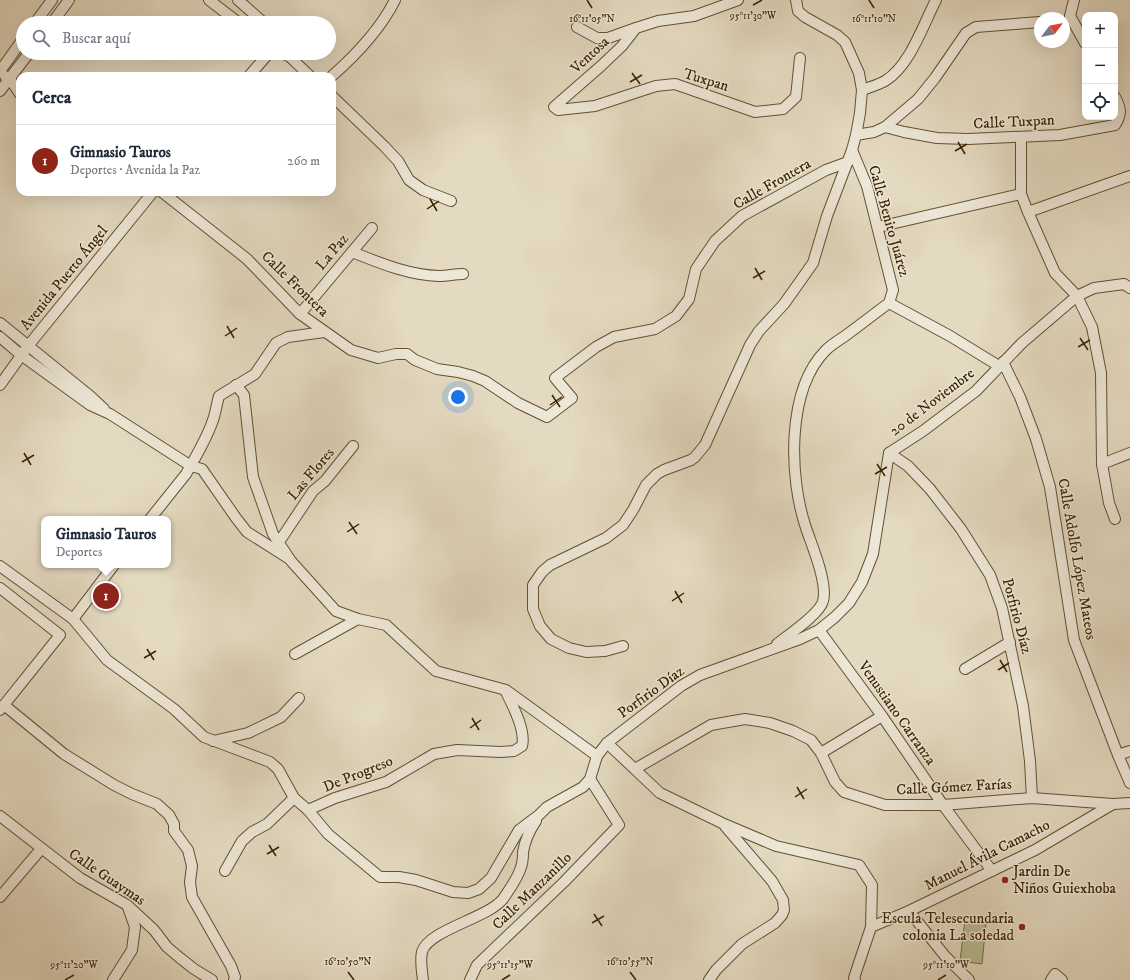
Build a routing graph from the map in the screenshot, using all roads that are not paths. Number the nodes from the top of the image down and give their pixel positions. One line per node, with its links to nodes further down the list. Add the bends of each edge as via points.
1 (52, 0): 11 (street)
2 (70, 0): 12 (street)
3 (209, 0): 13 (street)
4 (238, 0): 14 (street)
5 (395, 0): 28 (street, via 372,36)
6 (738, 0): 18 (street, via 694,16 658,21)
7 (796, 0): 32 (street, Calle Benito Juárez, via 798,10 805,17 845,42 859,73)
8 (936, 0): 32 (street, via 903,65 886,80)
9 (1074, 0): 10 (street)
10 (1069, 12)
11 (40, 16)
12 (57, 16)
13 (230, 16)
14 (256, 16)
15 (1070, 21): 19 (street)
16 (1034, 22): 37 (street, via 976,27 966,33 918,99)
17 (577, 27): 18 (street, via 596,38 608,38)
18 (636, 28): 36 (street, Ventosa, via 622,46)
19 (1082, 39)
20 (16, 49): 25 (street)
21 (800, 58): 36 (street, Tuxpan, via 796,97 783,109 755,112 675,84 656,86 596,106 558,110)
22 (24, 60): 29 (street)
23 (262, 60): 26 (street)
24 (293, 60): 27 (street)
25 (0, 72): 29 (street)
26 (252, 72)
27 (306, 72)
28 (336, 72)
29 (10, 79): 30 (street); 31 (street)
30 (16, 88)
31 (1, 90): 33 (street)
32 (862, 90): 38 (street, Calle Benito Juárez)
33 (16, 93)
34 (336, 100): 46 (street, via 398,161 409,180 423,190)
35 (1118, 102): 39 (street, Calle Tuxpan, via 1120,117 1115,125 1060,135)
36 (554, 107)
37 (885, 127): 38 (street); 39 (street, Calle Tuxpan, via 937,138)
38 (856, 135): 40 (street, Calle Benito Juárez)
39 (1021, 137): 43 (street)
40 (852, 150): 41 (street); 48 (street, Calle Benito Juárez, via 867,186)
41 (848, 162): 57 (street, Calle Frontera, via 826,170 742,216 715,241 696,269 689,299 676,316 655,329 614,337 596,347 555,378 572,398 547,417 518,403 485,381 466,374 437,369 407,354 378,358 351,350); 81 (street, via 827,216 813,263 750,345 705,445 691,460 657,474 646,484 623,525 606,538 550,565 533,585 533,609 540,626 551,639 569,648 586,652 605,651)
42 (1130, 176): 47 (street)
43 (1021, 194): 47 (street); 48 (street)
44 (150, 196): 59 (street, Avenida Puerto Ángel)
45 (167, 196): 55 (street, Calle Frontera, via 247,259)
46 (451, 201)
47 (1028, 212): 53 (street, via 1055,272)
48 (878, 227): 54 (street, Calle Benito Juárez, via 893,290)
49 (372, 228): 50 (street, La Paz)
50 (352, 252): 51 (street, via 405,271 439,276); 55 (street, La Paz)
51 (464, 274)
52 (1130, 288): 53 (street, 20 de Noviembre, via 1124,284 1094,288)
53 (1077, 296): 61 (street, 20 de Noviembre); 68 (street, via 1092,327 1101,373)
54 (889, 303): 61 (street); 82 (street, via 826,350 812,370 804,390 797,416 794,467 802,517 824,588 823,602 813,616)
55 (300, 314): 57 (street, Calle Frontera)
56 (0, 323): 59 (street)
57 (324, 332): 62 (street, via 288,337 276,343 255,374)
58 (0, 337): 60 (street)
59 (28, 346): 60 (street, Avenida Puerto Ángel); 64 (street)
60 (22, 355): 63 (street, Avenida Puerto Ángel); 64 (street, via 90,405)
61 (1001, 364): 66 (street, 20 de Noviembre, via 976,391); 93 (street, Calle Adolfo López Mateos, via 1020,397 1038,446 1050,487 1074,640)
62 (236, 385): 69 (street, via 219,396 214,418); 72 (street, via 244,395 253,477 273,534)
63 (0, 386)
64 (110, 414): 69 (street)
65 (353, 446): 72 (street, Las Flores, via 325,481 313,491)
66 (889, 453): 79 (street, 20 de Noviembre, via 873,554 862,582 848,603); 80 (street, Porfirio Díaz, via 908,466 930,489 978,553 990,575 1002,608)
67 (1130, 453): 68 (street)
68 (1102, 464): 71 (street, via 1109,503)
69 (191, 466): 70 (street); 73 (street, via 202,469 247,532)
70 (152, 516)
71 (1115, 519)
72 (279, 542): 73 (street)
73 (291, 561): 78 (street, via 336,611)
74 (0, 566): 77 (street)
75 (112, 568): 77 (street)
76 (0, 588): 87 (street, via 60,635)
77 (73, 618): 89 (street, via 107,660 174,709 204,737)
78 (358, 619): 83 (street); 85 (street, via 386,626 436,671)
79 (819, 630): 82 (street, Porfirio Díaz); 88 (street, Venustiano Carranza)
80 (1010, 642): 84 (street); 99 (street, Porfirio Díaz, via 1023,706)
81 (623, 646)
82 (765, 652): 90 (street, Porfirio Díaz, via 687,682)
83 (295, 654)
84 (965, 669)
85 (506, 690): 94 (street); 103 (street, De Progreso, via 524,739 522,746 514,751 457,750 434,754 386,782 335,798)
86 (298, 698): 89 (street, via 281,717 248,733)
87 (2, 708): 116 (street, via 64,754 114,785 157,804 172,819 174,830 188,850 192,866 192,897 231,966)
88 (882, 716): 92 (street); 102 (street, Venustiano Carranza)
89 (213, 741): 98 (street, via 270,762 278,769)
90 (607, 743): 94 (street, Porfirio Díaz); 95 (street)
91 (1130, 751): 93 (street)
92 (821, 753): 95 (street, Calle Gómez Farías, via 811,740 793,730 770,722 745,719 711,725); 102 (street, Calle Gómez Farías, via 835,782 844,792 885,806)
93 (1118, 755): 97 (street, Calle Adolfo López Mateos)
94 (597, 756): 96 (street)
95 (635, 769): 106 (street, via 660,793)
96 (590, 779): 104 (street, via 583,787 547,807); 118 (street, Calle Manzanillo, via 618,825 564,882 477,965)
97 (1130, 783)
98 (294, 798): 103 (street); 108 (street, via 266,824 242,841)
99 (1032, 798): 101 (street, Calle Gómez Farías); 102 (street, Calle Gómez Farías)
100 (1130, 803): 101 (street, Calle Gómez Farías)
101 (1113, 804): 109 (street, Manuel Ávila Camacho)
102 (943, 805): 109 (street, Venustiano Carranza)
103 (308, 810): 104 (street, via 328,834 380,877 416,880 453,892 468,893 479,889 491,878 519,830)
104 (539, 815): 117 (street, via 528,833 522,866 503,899 485,913 448,930 426,946 422,952)
105 (0, 816): 107 (street, Calle Guaymas)
106 (722, 823): 113 (street, via 776,846 858,865 872,885); 119 (street, via 772,882 783,900 784,910 775,923 742,944 716,970)
107 (41, 849): 110 (street); 111 (street, Calle Guaymas, via 80,878)
108 (225, 871)
109 (992, 872): 112 (street, Manuel Ávila Camacho)
110 (0, 897)
111 (127, 905): 114 (street, via 135,927 135,938 132,950); 115 (street, Calle Guaymas, via 172,951)
112 (909, 911): 113 (street, Manuel Ávila Camacho); 121 (street, via 945,956)
113 (871, 927): 120 (street)
114 (113, 980)
115 (212, 980)
116 (234, 980)
117 (423, 980)
118 (470, 980)
119 (710, 980)
120 (855, 980)
121 (969, 980)

